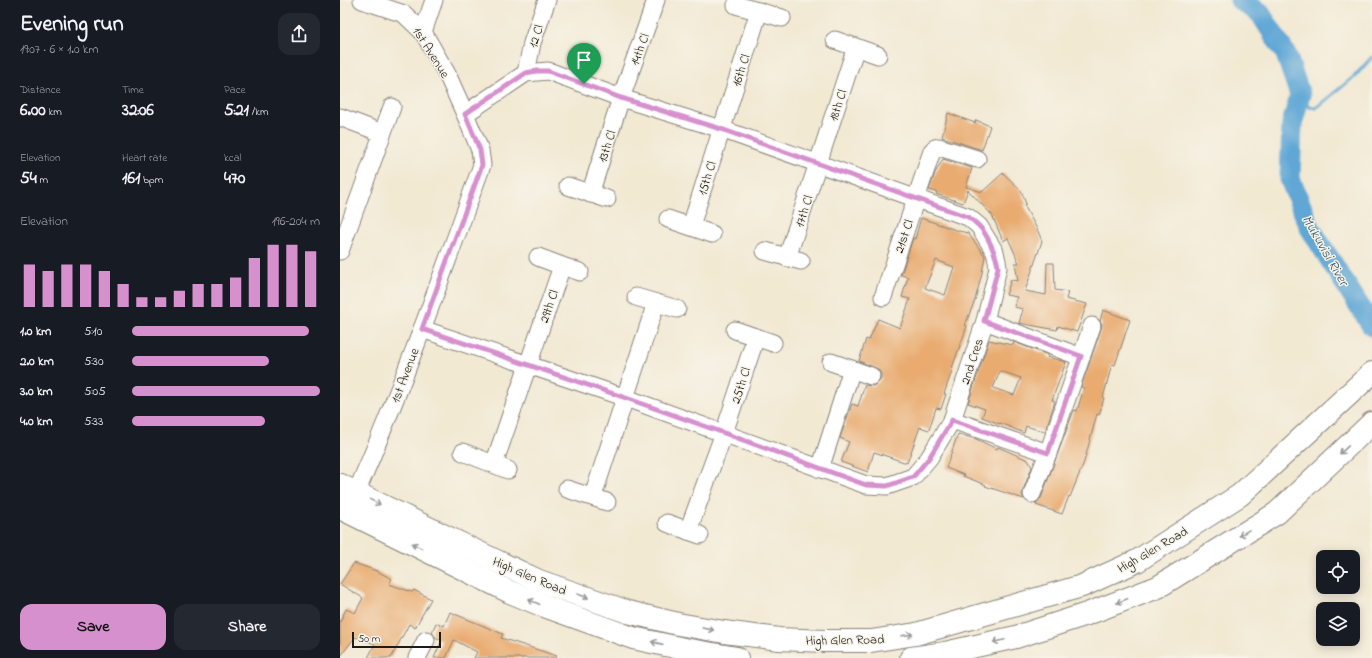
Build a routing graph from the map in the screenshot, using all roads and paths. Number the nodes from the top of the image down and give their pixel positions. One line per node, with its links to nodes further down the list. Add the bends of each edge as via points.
1 (362, 0): 8 (street, 1st Avenue, via 404,14)
2 (434, 0): 8 (street)
3 (547, 0): 12 (street, 12 Cl, via 532,43)
4 (656, 0): 13 (street, 14th Cl)
5 (736, 5): 6 (street)
6 (759, 11): 7 (street); 17 (street, 16th Cl)
7 (782, 18)
8 (423, 32): 15 (street, 1st Avenue, via 447,74)
9 (835, 40): 10 (street)
10 (856, 48): 11 (street); 20 (street, 18th Cl)
11 (878, 55)
12 (526, 73): 13 (street, 2nd Cres, via 548,71); 15 (street, 2nd Cres)
13 (621, 98): 17 (street, 2nd Cres); 22 (street, 13th Cl)
14 (392, 107): 18 (street)
15 (465, 114): 40 (street, 1st Avenue, via 480,150 482,165)
16 (340, 117): 18 (street)
17 (721, 129): 20 (street, 2nd Cres); 27 (street, 15th Cl)
18 (382, 133): 26 (street)
19 (976, 159): 24 (street, 21st Cl, via 939,147 935,148)
20 (818, 163): 24 (street, 2nd Cres); 30 (street, 17th Cl, via 794,259)
21 (568, 186): 22 (street)
22 (590, 194): 23 (street)
23 (607, 199)
24 (916, 199): 35 (street, 21st Cl); 38 (street, 2nd Cres, via 968,217 979,226 995,252 998,268)
25 (668, 219): 27 (street)
26 (344, 226): 29 (street)
27 (691, 226): 28 (street)
28 (712, 234)
29 (340, 251)
30 (765, 251)
31 (538, 257): 32 (street)
32 (562, 266): 33 (street); 46 (street, 29th Cl)
33 (580, 272)
34 (636, 297): 36 (street)
35 (884, 298)
36 (656, 303): 37 (street); 50 (street)
37 (677, 309)
38 (984, 321): 44 (street); 51 (street, 2nd Cres)
39 (1092, 326): 44 (street)
40 (422, 329): 46 (street, 2nd Cres); 57 (street, 1st Avenue, via 374,452)
41 (736, 330): 42 (street)
42 (756, 337): 43 (street); 53 (street, 25th Cl)
43 (773, 343)
44 (1081, 356): 55 (street)
45 (831, 362): 47 (street)
46 (528, 364): 50 (street, 2nd Cres); 54 (street, 29th Cl, via 501,467)
47 (852, 369): 48 (street); 56 (street)
48 (871, 376)
49 (1368, 377): 57 (main road, High Glen Road, one-way to 49, via 539,581 628,612 678,624 779,639 871,641 916,634 1082,586 1137,561 1240,494)
50 (626, 398): 53 (street, 2nd Cres); 58 (street, via 600,499)
51 (952, 420): 55 (street); 56 (street, 2nd Cres, via 929,458 913,477 887,486 866,485)
52 (1372, 423): 65 (main road, one-way to 65, via 1277,513 1158,587 1016,637)
53 (724, 433): 56 (street, 2nd Cres); 61 (street, 25th Cl, via 694,533)
54 (463, 452)
55 (1048, 453): 59 (street)
56 (820, 469)
57 (348, 489)
58 (568, 489)
59 (1032, 494)
60 (340, 508): 64 (main road, High Glen Road, one-way to 60, via 633,638 544,606 510,592)
61 (668, 523)
62 (426, 640): 63 (street)
63 (417, 658)
64 (737, 658)
65 (911, 658)

